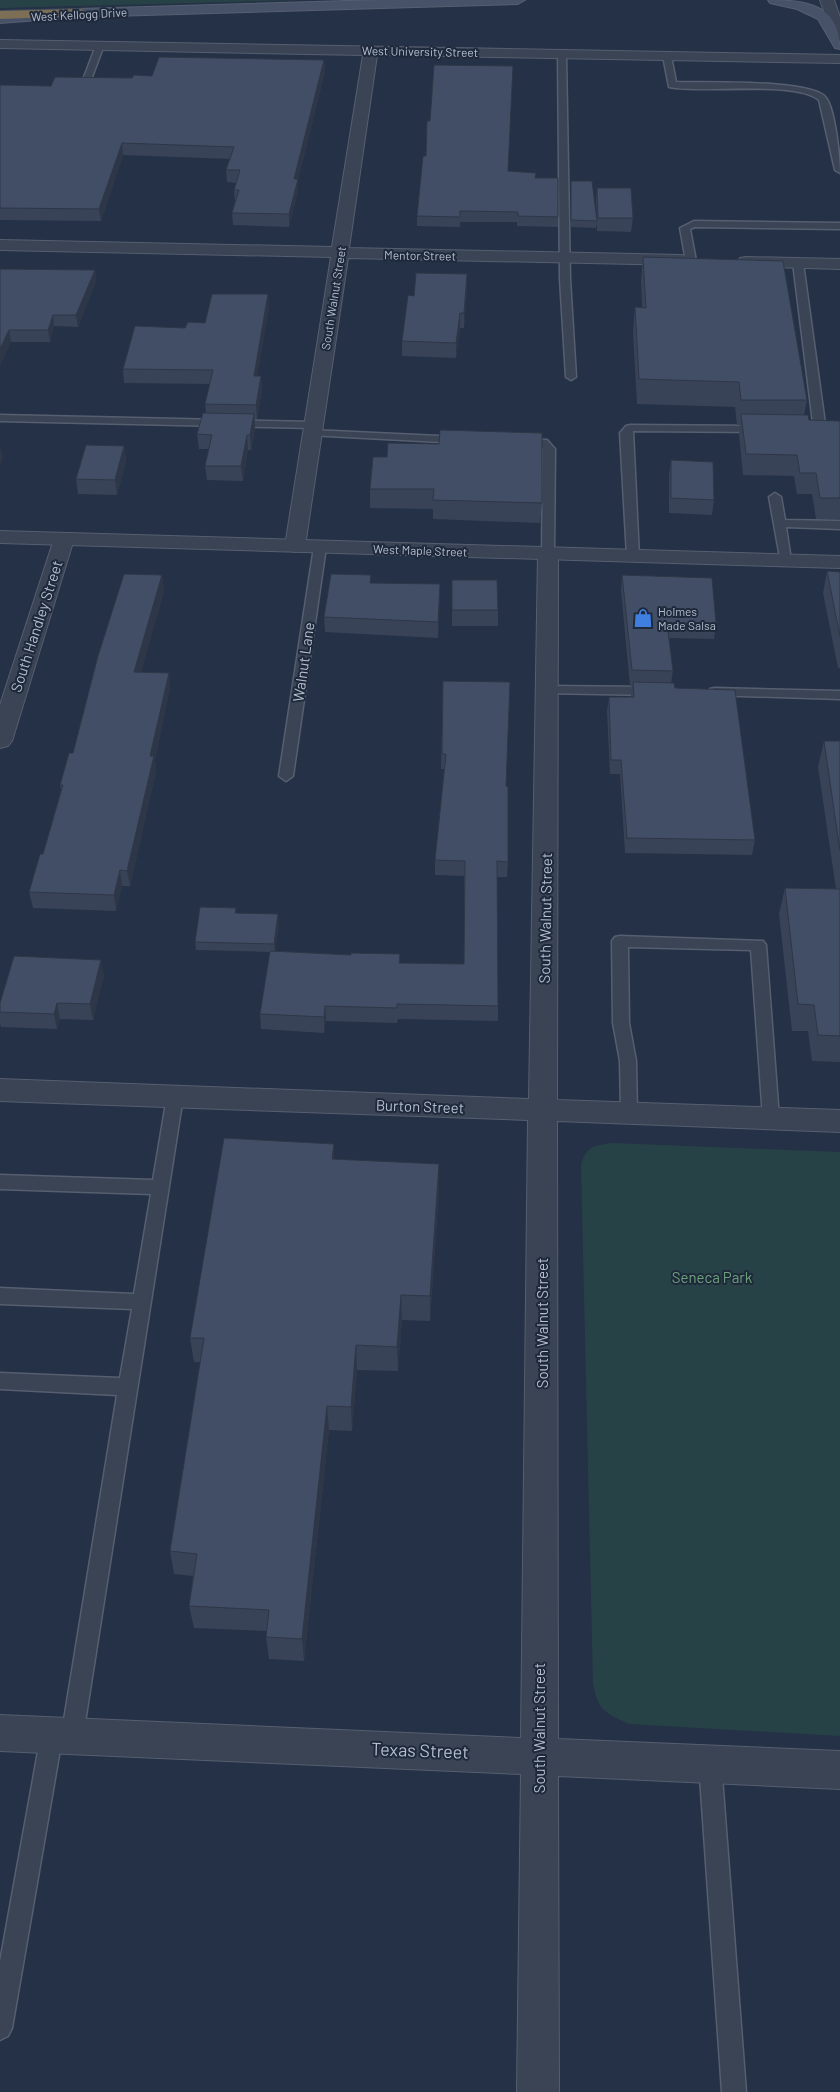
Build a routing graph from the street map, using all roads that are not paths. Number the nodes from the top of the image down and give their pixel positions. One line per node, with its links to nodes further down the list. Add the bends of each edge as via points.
1 (518, 0): 4 (main road, West Kellogg Drive)
2 (775, 0): 10 (main road, via 802,6 823,16)
3 (826, 0): 7 (street)
4 (78, 13): 5 (highway); 6 (main road, West Kellogg Drive)
5 (0, 15)
6 (0, 19)
7 (840, 38)
8 (0, 44): 9 (street, West University Street)
9 (100, 45): 11 (street, West University Street); 15 (lane)
10 (840, 45)
11 (371, 50): 12 (street, West University Street); 20 (street, South Walnut Street)
12 (562, 54): 13 (street, West University Street); 21 (lane)
13 (667, 56): 14 (street, West University Street); 16 (lane, via 672,85 793,88 818,94 823,99)
14 (840, 59)
15 (85, 85)
16 (836, 138): 17 (lane)
17 (840, 170)
18 (840, 226): 22 (lane, via 694,224 685,228)
19 (0, 245): 20 (street, Mentor Street)
20 (340, 254): 21 (street, Mentor Street); 29 (street, South Walnut Street)
21 (566, 258): 22 (street, Mentor Street); 27 (lane)
22 (691, 261): 23 (street, Mentor Street)
23 (710, 261)
24 (730, 261): 25 (street)
25 (798, 263): 26 (street); 31 (lane)
26 (840, 264)
27 (571, 377)
28 (0, 418): 29 (lane)
29 (313, 429): 32 (lane); 39 (street, South Walnut Street)
30 (771, 430): 42 (lane, via 630,428 626,433)
31 (820, 431)
32 (474, 440)
33 (504, 441): 41 (lane, via 543,442 548,446)
34 (775, 497): 35 (lane)
35 (780, 523): 36 (lane); 43 (lane)
36 (840, 525)
37 (0, 538): 38 (street, West Maple Street)
38 (64, 539): 39 (street, West Maple Street); 49 (street, South Handley Street)
39 (295, 546): 40 (street, West Maple Street)
40 (320, 547): 41 (street, West Maple Street); 50 (lane, Walnut Lane)
41 (548, 554): 42 (street, West Maple Street); 45 (street, South Walnut Street)
42 (633, 556): 43 (street, West Maple Street)
43 (785, 560): 44 (street, West Maple Street)
44 (840, 562)
45 (547, 690): 46 (lane); 53 (street, South Walnut Street)
46 (668, 691)
47 (706, 692): 48 (lane)
48 (840, 695)
49 (0, 741)
50 (286, 776)
51 (0, 1090): 52 (street, Burton Street)
52 (175, 1097): 53 (street, Burton Street); 58 (lane)
53 (543, 1111): 54 (street, Burton Street); 65 (street, South Walnut Street)
54 (629, 1113): 55 (street, Burton Street); 55 (lane, via 628,1061 621,1023 620,941 758,945)
55 (771, 1118): 56 (street, Burton Street)
56 (840, 1121)
57 (0, 1182): 58 (lane)
58 (160, 1187): 60 (lane)
59 (0, 1296): 60 (lane)
60 (141, 1302): 62 (lane)
61 (0, 1381): 62 (lane)
62 (128, 1387): 64 (lane)
63 (0, 1733): 64 (street, Texas Street)
64 (62, 1735): 65 (street, Texas Street); 68 (lane)
65 (539, 1755): 66 (street, Texas Street); 69 (street, South Walnut Street)
66 (710, 1763): 67 (street, Texas Street); 70 (lane)
67 (840, 1770)
68 (0, 2028)
69 (538, 2092)
70 (734, 2092)

